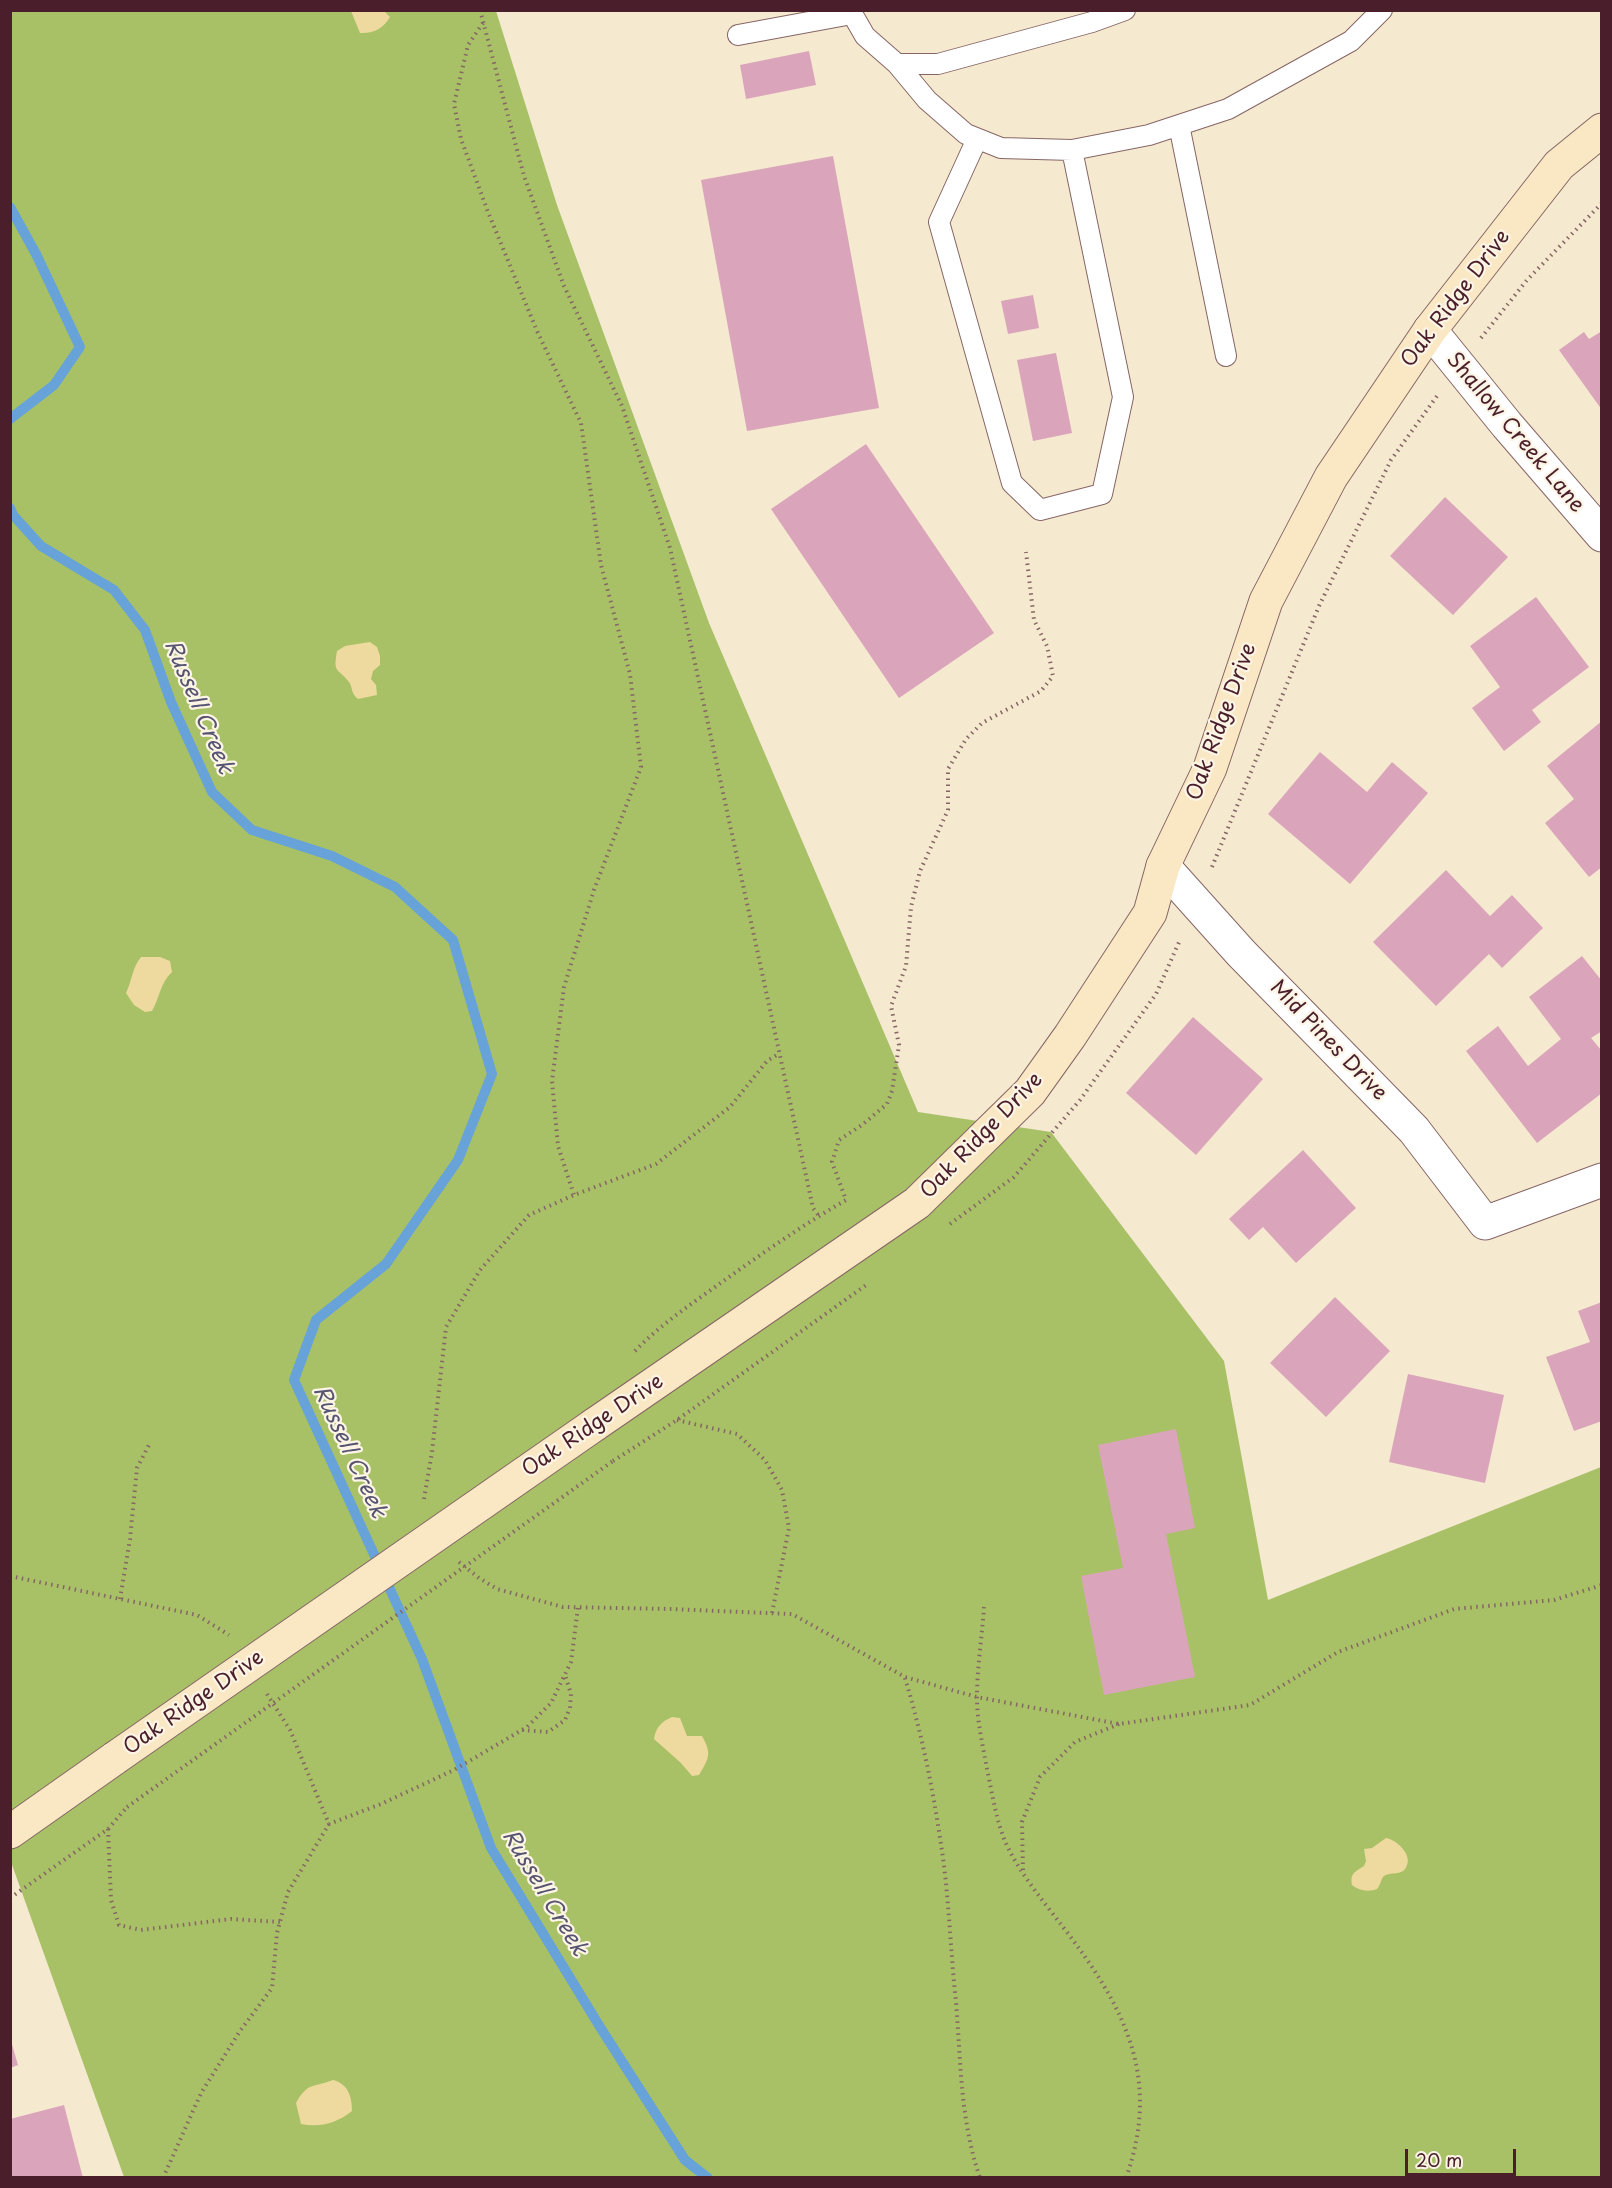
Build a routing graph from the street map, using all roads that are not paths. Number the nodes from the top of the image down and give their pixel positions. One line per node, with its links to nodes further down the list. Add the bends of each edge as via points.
1 (1125, 10): 5 (lane, via 938,64)
2 (1382, 10): 6 (lane, via 1351,41 1228,109)
3 (851, 12): 4 (lane); 5 (lane, via 865,36)
4 (738, 35)
5 (897, 64): 8 (lane, via 927,100 966,134)
6 (1179, 124): 9 (lane, via 1149,135); 11 (lane)
7 (1602, 130): 10 (street, Oak Ridge Drive, via 1559,165)
8 (977, 138): 9 (lane, via 1001,148); 9 (lane, via 939,222 1012,483 1040,510 1102,494 1123,397)
9 (1072, 150)
10 (1430, 330): 12 (street, Shallow Creek Lane); 13 (street, Oak Ridge Drive, via 1331,477 1266,601 1210,768)
11 (1226, 356)
12 (1602, 535)
13 (1163, 866): 14 (street, Mid Pines Drive, via 1241,953 1414,1130 1485,1223); 15 (street, Oak Ridge Drive, bridge, via 1150,913 1030,1092 917,1203)
14 (1602, 1180)
15 (10, 1832)

